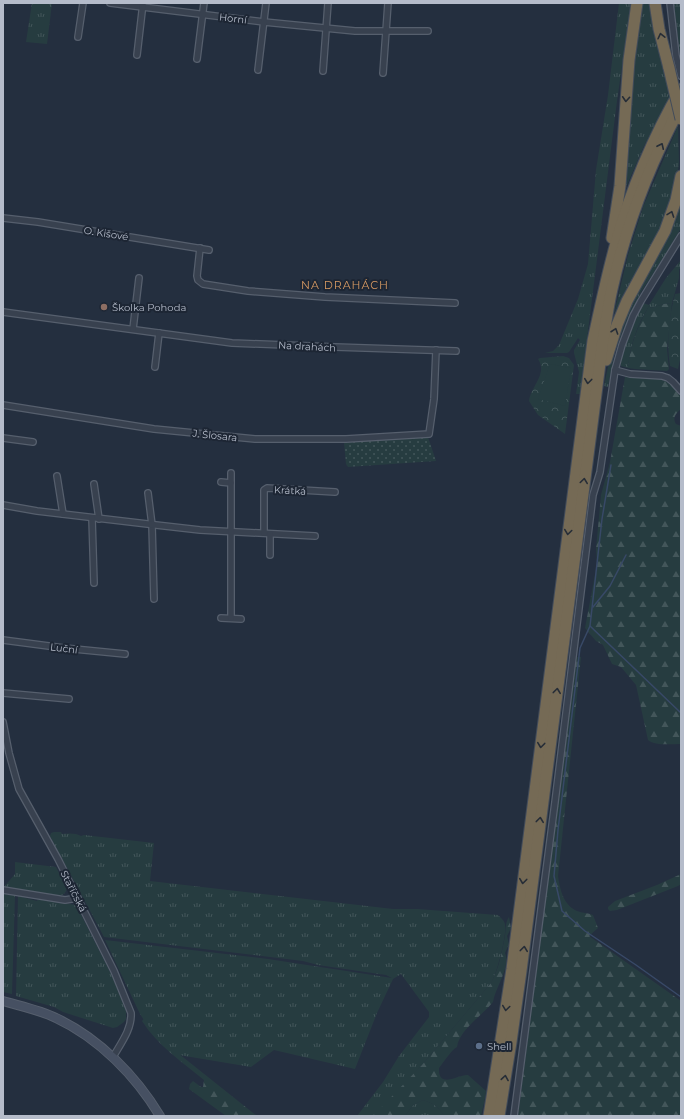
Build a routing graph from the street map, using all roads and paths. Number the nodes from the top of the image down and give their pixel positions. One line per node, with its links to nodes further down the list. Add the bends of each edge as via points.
1 (83, 3): 16 (street)
2 (110, 3): 10 (street, Horní)
3 (204, 3): 11 (street)
4 (266, 3): 12 (street)
5 (328, 3): 13 (street)
6 (388, 3): 15 (street)
7 (637, 3): 32 (highway, one-way to 32, via 629,67 620,186)
8 (655, 3): 25 (highway, one-way to 8, bridge)
9 (670, 3): 22 (street)
10 (143, 5): 11 (street, Horní); 17 (street)
11 (202, 14): 12 (street, Horní); 18 (street)
12 (264, 22): 13 (street, Horní); 19 (street)
13 (325, 28): 15 (street, Horní); 20 (street)
14 (428, 31): 15 (street, Horní)
15 (385, 32): 21 (street)
16 (78, 37)
17 (137, 55)
18 (197, 59)
19 (258, 70)
20 (323, 72)
21 (383, 73)
22 (681, 76)
23 (681, 89): 32 (highway, via 658,133 637,183 616,242)
24 (681, 106): 43 (highway, one-way to 24, via 612,289 624,244 656,156)
25 (681, 119)
26 (681, 176): 43 (highway, one-way to 26, via 609,348 617,325 636,282 665,231)
27 (3, 218): 29 (street, O. Kišové)
28 (681, 236): 40 (street, via 634,316)
29 (200, 248): 30 (street, O. Kišové); 33 (street, via 197,276 203,284 248,292)
30 (209, 250)
31 (139, 278): 35 (street)
32 (604, 288): 78 (highway, one-way to 78, via 593,341 511,977)
33 (455, 304)
34 (3, 312): 35 (street, Na drahách)
35 (133, 329): 36 (street, Na drahách)
36 (159, 333): 37 (street, Na drahách, via 232,342); 39 (street)
37 (436, 350): 38 (street, Na drahách); 42 (street, J. Šlosara, via 434,400 429,434 255,439 154,428)
38 (456, 351)
39 (155, 367)
40 (615, 370): 41 (street, via 630,374 662,376 668,378); 80 (street, via 600,472 594,495)
41 (681, 391)
42 (3, 405)
43 (592, 423): 79 (highway, one-way to 43, via 521,971)
44 (3, 438): 45 (street)
45 (33, 442)
46 (231, 473): 49 (street)
47 (57, 476): 54 (street)
48 (221, 482): 49 (street)
49 (231, 483): 58 (street)
50 (94, 484): 56 (street)
51 (335, 492): 59 (street, Krátká, via 267,488 264,490)
52 (148, 493): 57 (street)
53 (3, 505): 54 (street)
54 (63, 514): 55 (street)
55 (92, 518): 56 (street); 62 (street)
56 (99, 518): 57 (street)
57 (152, 525): 58 (street); 63 (street)
58 (231, 532): 59 (street); 65 (street)
59 (267, 533): 60 (street); 61 (street, Krátká)
60 (315, 536)
61 (270, 555)
62 (94, 583)
63 (154, 599)
64 (221, 618): 65 (street)
65 (231, 618): 66 (street)
66 (241, 619)
67 (3, 640): 68 (street, Luční)
68 (125, 654)
69 (3, 693): 70 (street)
70 (69, 699)
71 (3, 722): 72 (street, Staříčská)
72 (6, 753): 74 (street, Staříčská, via 24,798)
73 (3, 890): 74 (street, via 65,900)
74 (78, 898): 76 (street, Staříčská, via 114,971 131,1013 130,1027)
75 (3, 1001): 76 (street, via 66,1023)
76 (113, 1057): 77 (street, via 147,1095)
77 (160, 1116)
78 (489, 1116)
79 (499, 1116)
80 (514, 1116)

